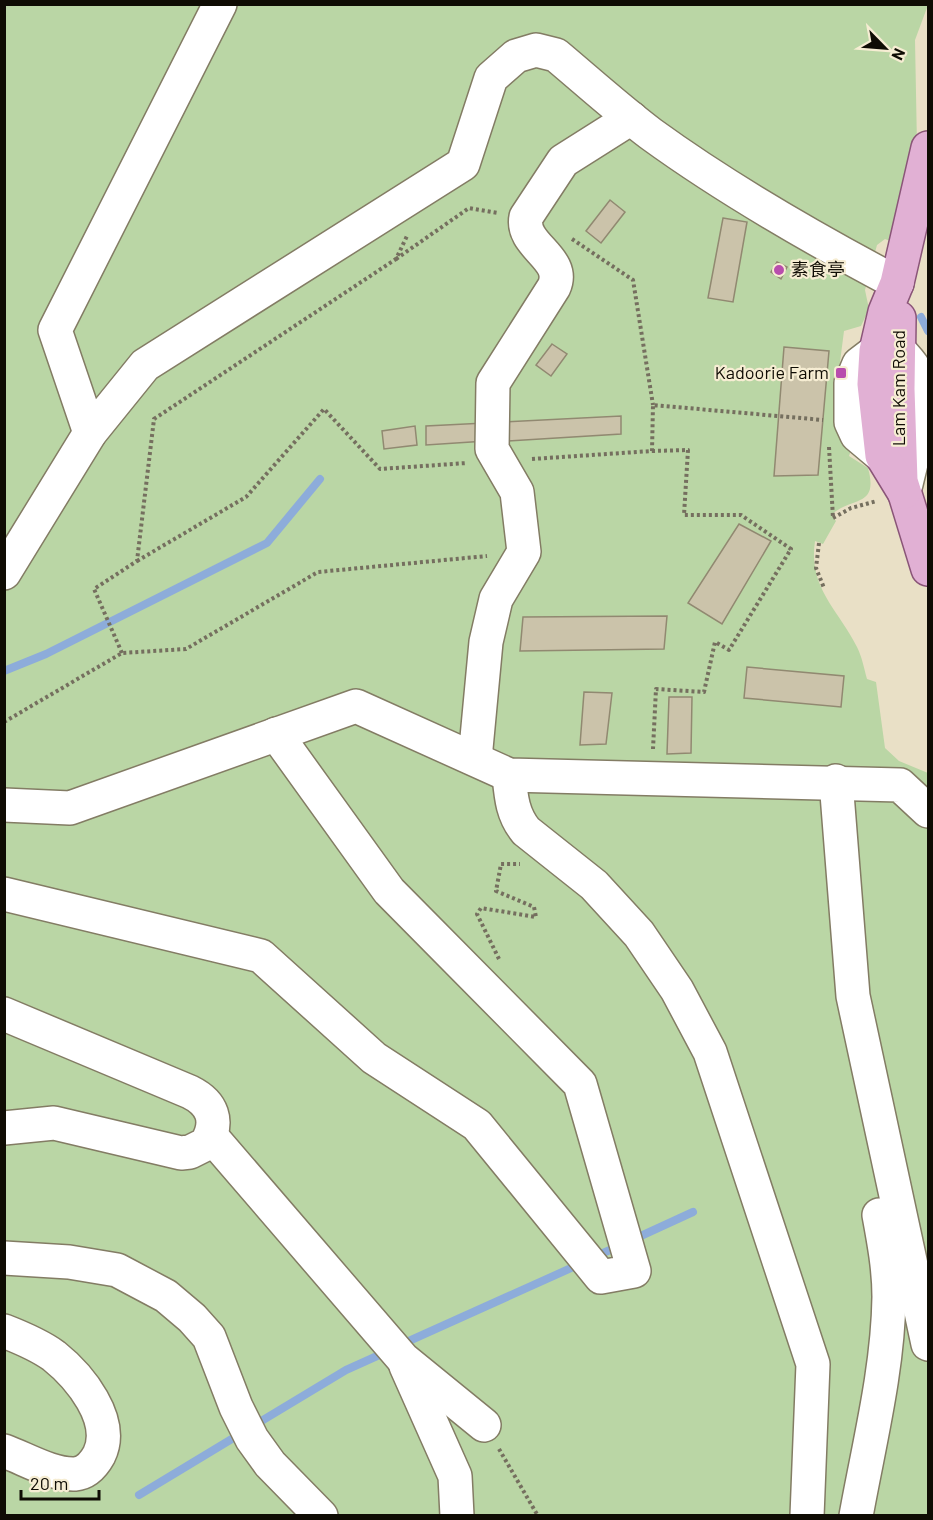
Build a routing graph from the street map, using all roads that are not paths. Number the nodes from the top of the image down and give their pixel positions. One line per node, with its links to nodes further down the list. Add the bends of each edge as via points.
1 (220, 4): 6 (street, via 55,330)
2 (631, 118): 4 (street, via 714,177); 6 (street, via 556,55 536,50 516,56 491,78 463,164 145,364); 11 (street, via 563,161 526,217 528,235 558,276 493,383 492,449 517,492 524,552 496,599 486,642)
3 (928, 148): 4 (main road, Lam Kam Road)
4 (897, 283): 5 (main road, Lam Kam Road)
5 (888, 351): 7 (main road, Lam Kam Road, via 899,444); 7 (main road, Lam Kam Road, via 874,384 882,456)
6 (90, 433): 9 (street)
7 (892, 496): 8 (main road, Lam Kam Road)
8 (928, 569)
9 (4, 573)
10 (276, 734): 11 (street, via 356,706); 14 (street, via 70,808); 16 (street, via 389,891 580,1084 634,1271 601,1277 477,1125 374,1058 261,956)
11 (475, 759): 12 (street)
12 (509, 775): 13 (street); 29 (street, via 512,807 518,821 594,885 639,934 677,990 710,1052 813,1364)
13 (836, 781): 15 (street, via 900,785); 20 (street, via 853,996)
14 (4, 805)
15 (928, 811)
16 (4, 894)
17 (4, 1014): 19 (street, via 196,1095 212,1113)
18 (4, 1128): 19 (street, via 54,1123 182,1153 198,1149)
19 (211, 1136): 24 (street)
20 (891, 1168): 23 (street); 30 (street, via 880,1180 877,1191 888,1287 884,1366)
21 (4, 1258): 27 (street, via 117,1270 166,1296 209,1337 252,1439 270,1464)
22 (4, 1331): 26 (street, via 43,1349 74,1373 96,1407 103,1439 90,1468 73,1474)
23 (928, 1344)
24 (403, 1359): 25 (street); 28 (street, via 455,1476)
25 (484, 1425)
26 (4, 1451)
27 (321, 1515)
28 (457, 1515)
29 (807, 1515)
30 (856, 1515)

